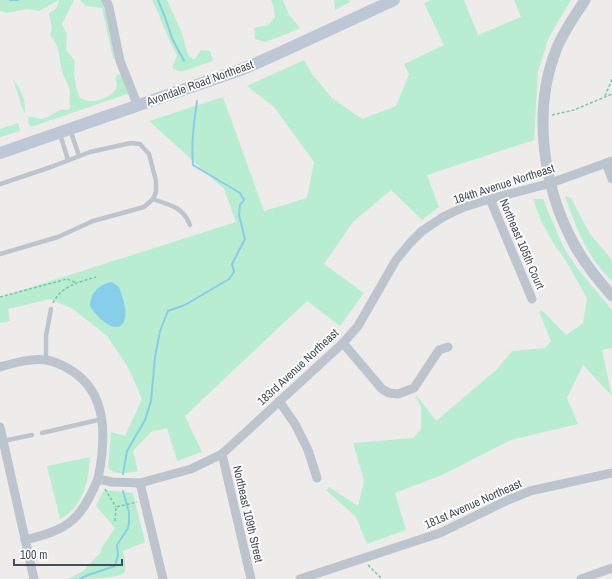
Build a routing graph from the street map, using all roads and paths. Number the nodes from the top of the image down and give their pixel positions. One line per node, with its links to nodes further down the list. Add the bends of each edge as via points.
1 (106, 0): 7 (street, via 120,61)
2 (394, 0): 7 (main road, Avondale Road Northeast, via 243,69)
3 (585, 0): 15 (street, via 565,30 556,50 544,93 544,150)
4 (612, 79): 6 (path)
5 (612, 94): 6 (path)
6 (605, 97): 8 (path, via 574,110)
7 (138, 106): 9 (main road, Avondale Road Northeast)
8 (549, 115)
9 (65, 130): 10 (main road, Avondale Road Northeast); 11 (lane); 12 (lane)
10 (0, 153)
11 (79, 156): 12 (lane); 17 (lane, via 131,142 140,144 149,154 154,170 156,186)
12 (68, 160): 16 (lane)
13 (609, 162): 14 (street); 15 (street, 184th Avenue Northeast)
14 (612, 179)
15 (551, 183): 18 (street, 184th Avenue Northeast); 24 (street, via 574,244 591,271)
16 (0, 184)
17 (153, 199): 19 (lane, via 183,211); 21 (lane, via 144,207 93,221 58,237)
18 (490, 199): 20 (street, 184th Avenue Northeast, via 464,207 444,217 422,231); 26 (street, Northeast 105th Court)
19 (190, 225)
20 (410, 243): 28 (street, 183rd Avenue Northeast, via 392,266 358,326)
21 (0, 254)
22 (96, 277): 23 (path)
23 (77, 283): 25 (path, via 67,279); 27 (path, via 63,289)
24 (612, 296)
25 (0, 297)
26 (532, 299)
27 (51, 309): 30 (lane, via 47,328)
28 (343, 343): 29 (street, via 382,389 398,394 414,388 439,350); 32 (street, 183rd Avenue Northeast)
29 (448, 347)
30 (49, 361): 31 (street, via 20,362); 33 (street, via 63,365 82,378 96,396)
31 (0, 367)
32 (279, 401): 38 (street, 183rd Avenue Northeast); 40 (street, via 295,424 308,450)
33 (102, 419): 35 (lane); 41 (street, via 102,462)
34 (0, 427): 37 (street)
35 (42, 433)
36 (32, 435): 37 (lane)
37 (3, 441): 47 (street)
38 (222, 454): 42 (street, 183rd Avenue Northeast, via 191,469); 52 (street, Northeast 109th Street)
39 (612, 473): 53 (street, 181st Avenue Northeast, via 530,491 440,533)
40 (316, 478)
41 (98, 479): 42 (street, 183rd Avenue Northeast); 47 (street, via 84,509 69,524 59,530)
42 (140, 483): 51 (street)
43 (105, 489): 45 (path)
44 (134, 503): 45 (path)
45 (116, 507): 46 (path)
46 (115, 521)
47 (25, 540): 50 (street)
48 (367, 565): 54 (path)
49 (608, 573): 55 (street)
50 (34, 579)
51 (163, 579)
52 (251, 579)
53 (300, 579)
54 (382, 579)
55 (581, 579)

